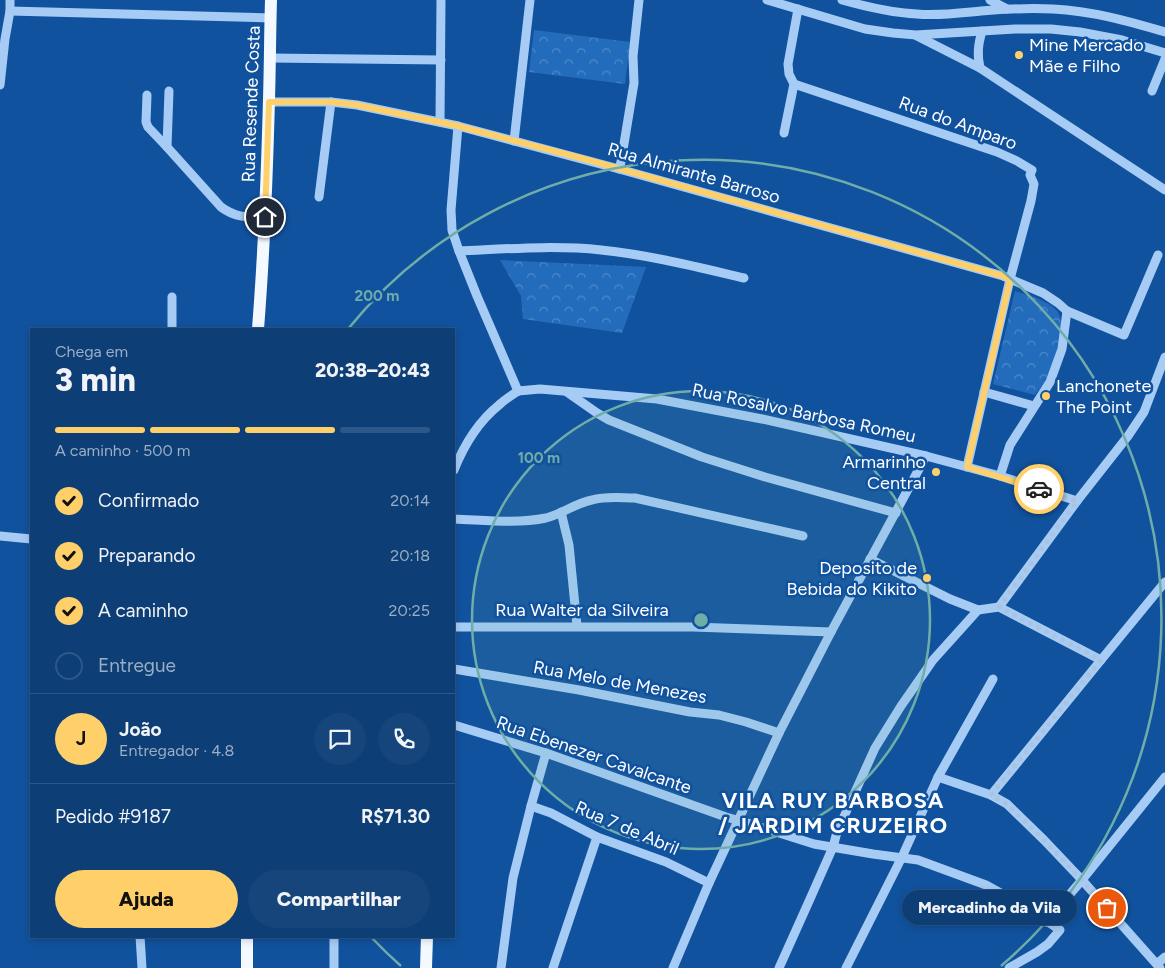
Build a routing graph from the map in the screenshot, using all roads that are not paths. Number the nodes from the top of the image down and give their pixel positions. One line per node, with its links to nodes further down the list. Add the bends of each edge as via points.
1 (10, 0): 11 (street)
2 (271, 0): 12 (main road, Rua Resende Costa)
3 (441, 0): 20 (street)
4 (530, 0): 32 (street)
5 (639, 0): 34 (street, via 633,56 634,83)
6 (768, 0): 9 (street)
7 (842, 0): 10 (street, via 918,15)
8 (990, 0): 10 (street)
9 (798, 9): 15 (street, via 866,29); 22 (street, via 788,64)
10 (1007, 10): 14 (street, via 1084,12)
11 (10, 11): 12 (street); 16 (street)
12 (270, 18): 18 (main road, Rua Resende Costa)
13 (982, 31): 15 (street); 17 (street, via 1080,32); 21 (street, via 978,45)
14 (1165, 32)
15 (916, 36): 21 (street)
16 (3, 39): 23 (street)
17 (1165, 53)
18 (270, 58): 20 (street); 27 (main road, Rua Resende Costa)
19 (1165, 59): 25 (street)
20 (441, 60): 29 (street)
21 (980, 68): 35 (street)
22 (794, 84): 31 (street); 41 (street, Rua do Amparo, via 997,152 1032,170 1031,201)
23 (0, 85)
24 (169, 91): 33 (street)
25 (1152, 91)
26 (147, 95): 33 (street, via 148,128)
27 (269, 102): 28 (street, Rua Almirante Barroso); 37 (main road, Rua Resende Costa)
28 (331, 102): 29 (street, Rua Almirante Barroso); 36 (street)
29 (440, 122): 30 (street, Rua Almirante Barroso)
30 (458, 126): 32 (street, Rua Almirante Barroso); 38 (street, via 452,230)
31 (784, 133)
32 (514, 141): 34 (street, Rua Almirante Barroso)
33 (167, 147): 37 (street, via 229,213)
34 (619, 169): 41 (street, Rua Almirante Barroso)
35 (1165, 190)
36 (319, 197)
37 (265, 217): 45 (main road, Rua Resende Costa)
38 (459, 251): 40 (street, via 553,247 600,250 658,258); 47 (street)
39 (1158, 255): 43 (street, Rua Almirante Barroso, via 1124,336)
40 (744, 278)
41 (1010, 280): 43 (street, Rua Almirante Barroso, via 1043,293); 49 (street)
42 (172, 297): 44 (street)
43 (1067, 311): 50 (street, via 1062,349 1050,382)
44 (172, 328)
45 (258, 328)
46 (1165, 357): 55 (street, via 1144,412)
47 (518, 391): 48 (street, Rua Rosalvo Barbosa Romeu); 52 (street, via 486,417 469,439)
48 (565, 391): 51 (street, Rua Rosalvo Barbosa Romeu, via 657,399); 57 (street, via 609,420 702,458)
49 (984, 392): 50 (street); 53 (street)
50 (1034, 406): 54 (street, via 1010,445)
51 (926, 456): 53 (street, Rua Rosalvo Barbosa Romeu); 57 (street)
52 (455, 467)
53 (967, 467): 54 (street, Rua Rosalvo Barbosa Romeu)
54 (1000, 476): 55 (street, Rua Rosalvo Barbosa Romeu)
55 (1077, 501): 64 (street)
56 (561, 512): 58 (street, via 528,520); 60 (street, via 593,500 635,498); 66 (street, via 569,545)
57 (896, 513): 62 (street)
58 (455, 519)
59 (0, 536): 61 (street)
60 (803, 536)
61 (30, 539)
62 (870, 559): 65 (street); 68 (street)
63 (1165, 582): 69 (street)
64 (999, 607): 65 (street); 69 (street)
65 (978, 610): 81 (street, via 934,660 875,748)
66 (577, 626): 67 (street, Rua Walter da Silveira); 68 (street, Rua Walter da Silveira)
67 (455, 627)
68 (831, 632): 73 (street)
69 (1101, 660): 77 (street)
70 (455, 669): 73 (street, Rua Melo de Menezes, via 719,716)
71 (993, 680): 76 (street)
72 (455, 725): 74 (street, Rua Ebenezer Cavalcante)
73 (778, 733): 79 (street)
74 (546, 753): 78 (street); 79 (street, Rua Ebenezer Cavalcante)
75 (1165, 776): 83 (street)
76 (938, 777): 77 (street); 82 (street)
77 (991, 795): 83 (street, via 1007,804)
78 (531, 806): 80 (street, Rua 7 de Abril); 96 (street, via 513,878)
79 (738, 821): 81 (street, Rua Ebenezer Cavalcante); 84 (street)
80 (597, 837): 84 (street, Rua 7 de Abril, via 666,862); 97 (street)
81 (833, 847): 82 (street, Rua Ebenezer Cavalcante); 99 (street)
82 (902, 857): 85 (street, Rua Ebenezer Cavalcante, via 986,885); 100 (street)
83 (1082, 880): 85 (street); 91 (street)
84 (709, 882): 98 (street)
85 (1046, 922): 101 (street, Rua Ebenezer Cavalcante, via 1060,930 1048,944)
86 (140, 938): 92 (street)
87 (247, 938): 93 (main road)
88 (334, 938): 94 (street)
89 (427, 938): 95 (main road)
90 (1165, 957): 91 (street)
91 (1159, 966)
92 (142, 968)
93 (247, 968)
94 (334, 968)
95 (426, 968)
96 (501, 968)
97 (553, 968)
98 (673, 968)
99 (779, 968)
100 (846, 968)
101 (1009, 968)

